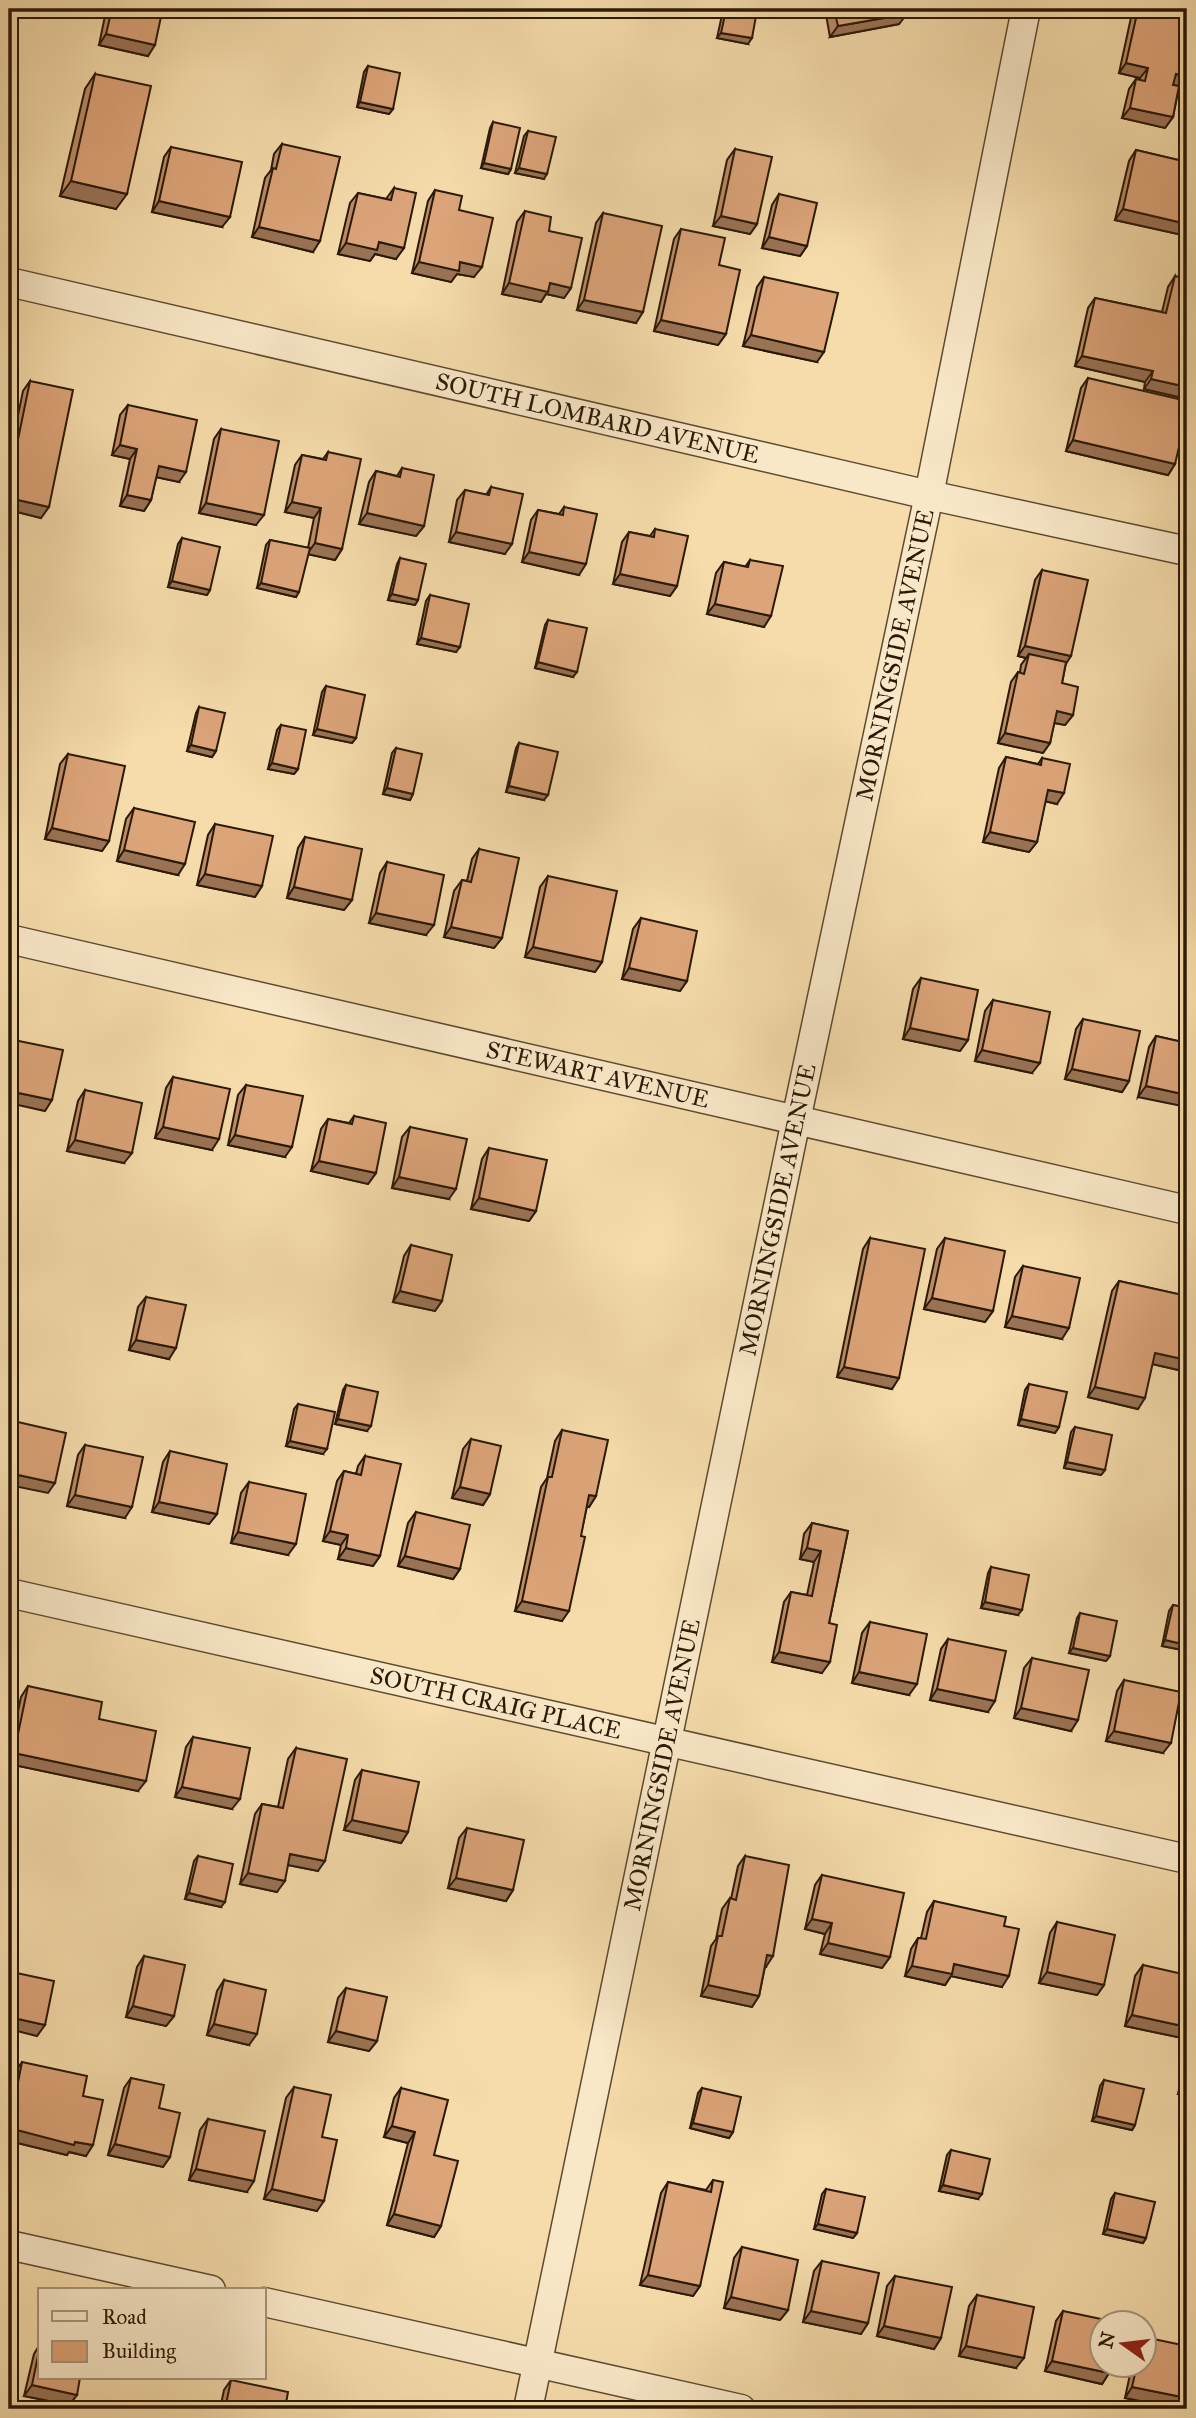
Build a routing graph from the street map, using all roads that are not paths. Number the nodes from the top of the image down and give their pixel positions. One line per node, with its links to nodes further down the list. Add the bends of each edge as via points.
1 (1026, 9): 3 (street, MORNINGSIDE AVENUE)
2 (9, 282): 3 (street, SOUTH LOMBARD AVENUE)
3 (929, 495): 4 (street, SOUTH LOMBARD AVENUE); 6 (street, MORNINGSIDE AVENUE)
4 (1187, 551)
5 (9, 939): 6 (street, STEWART AVENUE)
6 (796, 1120): 7 (street, STEWART AVENUE); 9 (street, MORNINGSIDE AVENUE)
7 (1187, 1210)
8 (9, 1593): 9 (street, SOUTH CRAIG PLACE)
9 (667, 1740): 10 (street, SOUTH CRAIG PLACE); 14 (street, MORNINGSIDE AVENUE)
10 (1187, 1859)
11 (9, 2245): 12 (street)
12 (202, 2288)
13 (266, 2302): 14 (street)
14 (538, 2363): 15 (street, MORNINGSIDE AVENUE); 16 (street)
15 (528, 2409)
16 (741, 2409)

